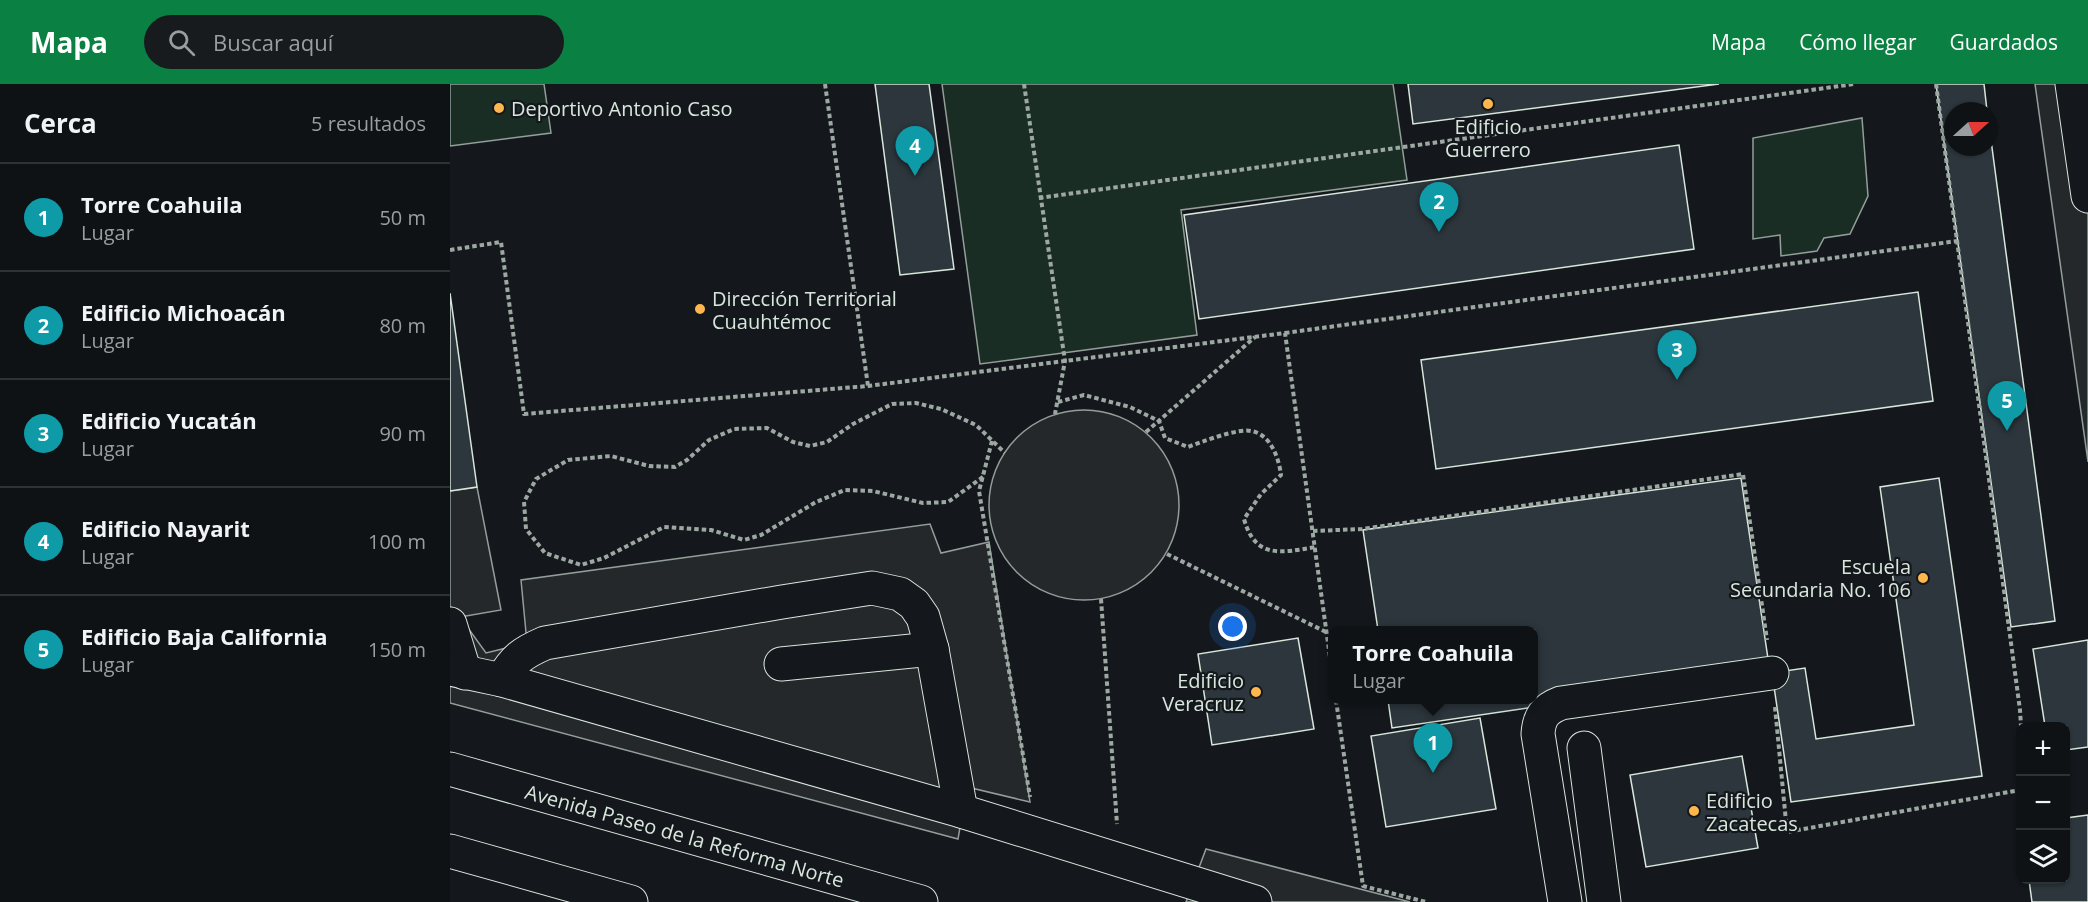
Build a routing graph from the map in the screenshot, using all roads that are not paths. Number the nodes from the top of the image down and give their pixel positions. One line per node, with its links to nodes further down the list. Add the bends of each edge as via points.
1 (2072, 84): 2 (main road)
2 (2088, 196)
3 (450, 624): 6 (main road)
4 (932, 649): 5 (main road); 8 (main road, via 923,617 914,604 900,594 872,588 545,643 512,663); 11 (main road)
5 (781, 664)
6 (458, 671): 8 (main road)
7 (1772, 673): 16 (main road, via 1561,703 1543,714 1538,734)
8 (502, 681): 11 (main road)
9 (1584, 748): 17 (main road)
10 (450, 769): 14 (main road, Avenida Paseo de la Reforma Norte)
11 (961, 811): 15 (main road)
12 (450, 851): 13 (main road)
13 (631, 902)
14 (921, 902)
15 (1255, 902)
16 (1565, 902)
17 (1604, 902)

